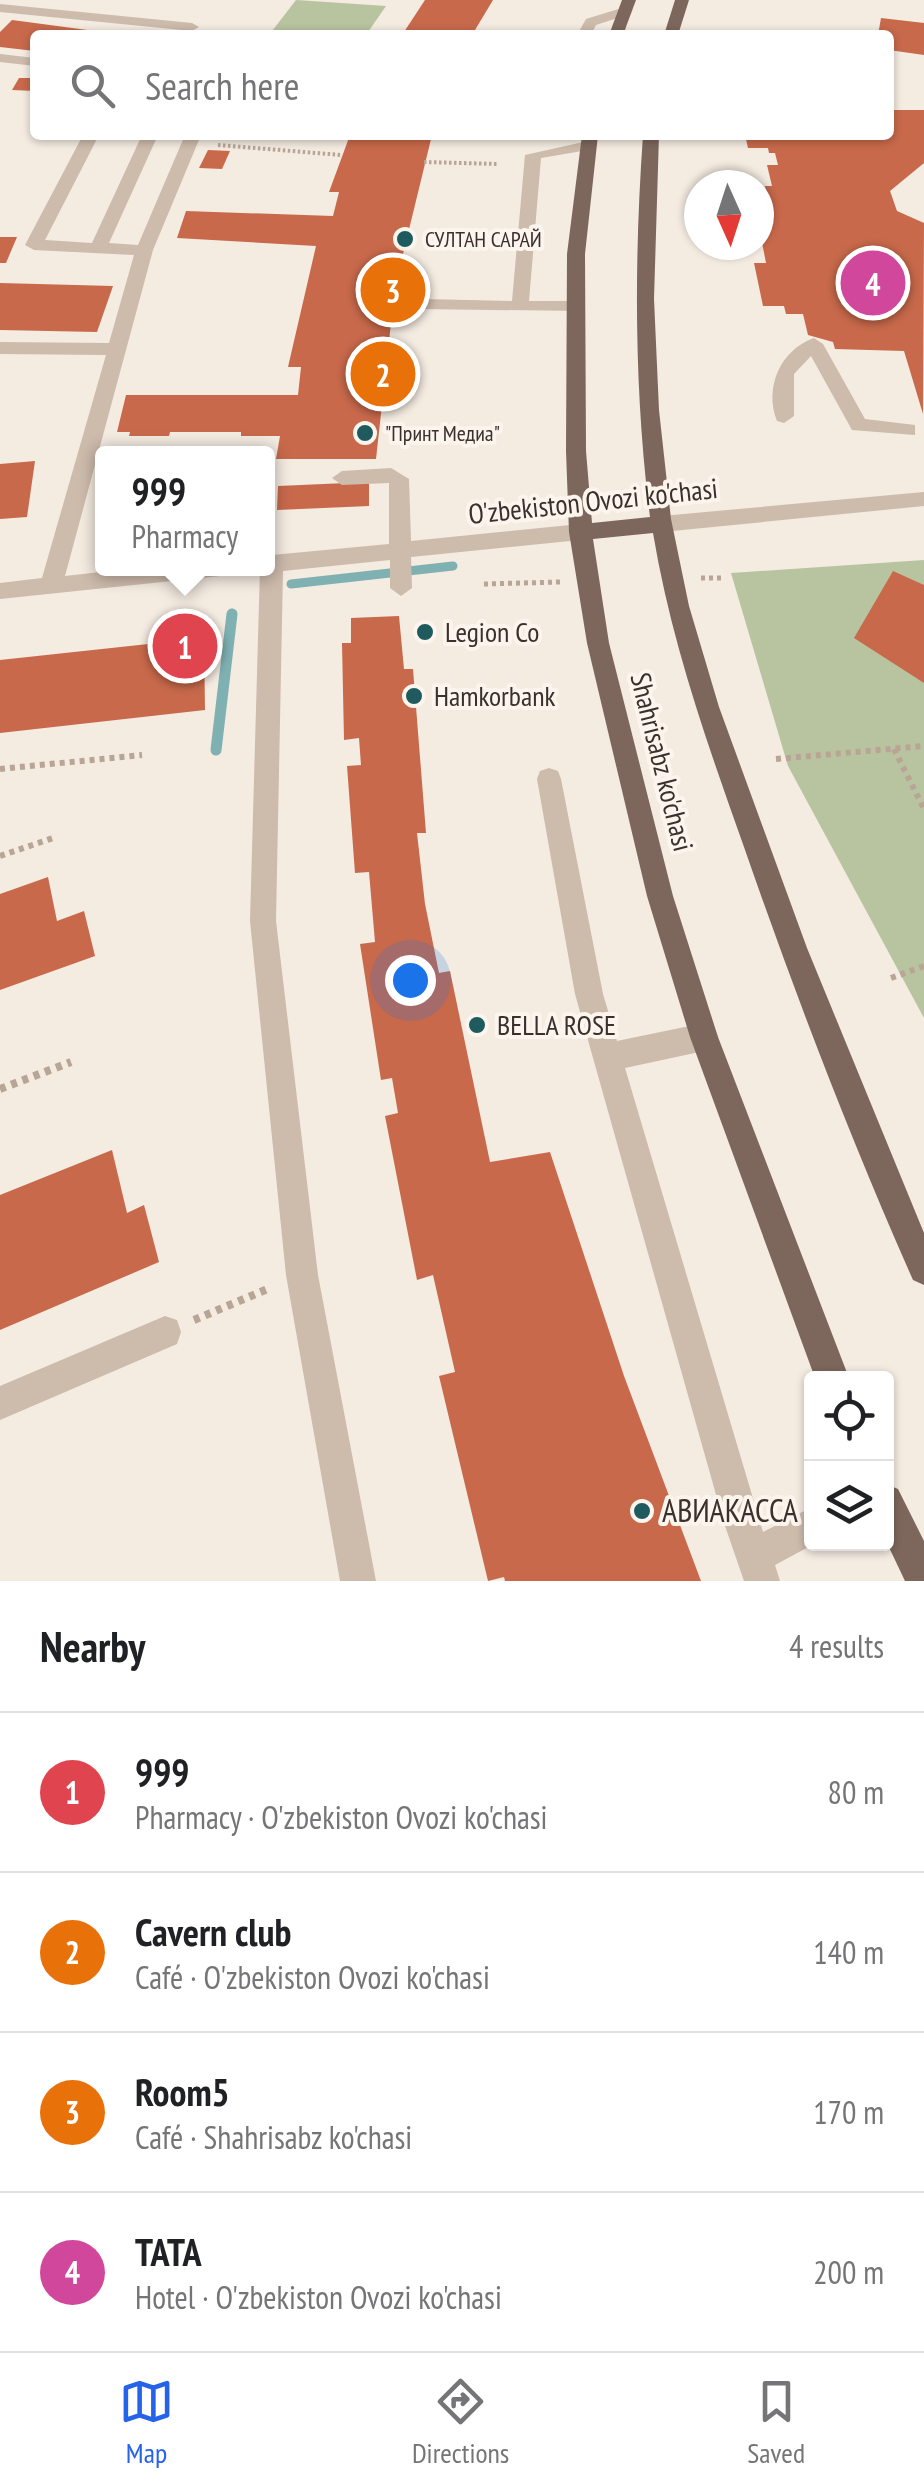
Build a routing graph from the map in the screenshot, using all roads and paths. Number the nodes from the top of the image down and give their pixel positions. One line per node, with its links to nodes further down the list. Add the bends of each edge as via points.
1 (682, 0): 7 (main road)
2 (627, 5): 5 (street); 6 (main road)
3 (0, 8): 4 (street)
4 (192, 28)
5 (587, 30)
6 (618, 30)
7 (673, 30)
8 (0, 58): 9 (street)
9 (30, 61)
10 (89, 140): 20 (street, via 34,244)
11 (148, 140): 20 (street)
12 (192, 140): 21 (street)
13 (201, 140): 17 (path)
14 (585, 140): 23 (street, via 533,155)
15 (588, 140): 24 (main road, Shahrisabz ko'chasi)
16 (652, 140): 31 (main road, Shahrisabz ko'chasi, via 646,259)
17 (341, 155)
18 (424, 162): 19 (path)
19 (498, 164)
20 (98, 248): 21 (street)
21 (144, 250): 26 (street)
22 (424, 305): 23 (street)
23 (520, 306): 24 (street)
24 (575, 308): 32 (main road, Shahrisabz ko'chasi)
25 (0, 348): 26 (street)
26 (114, 350): 39 (street)
27 (784, 416): 28 (street, via 780,380 814,344 859,425)
28 (908, 430)
29 (342, 478): 33 (street, via 399,479)
30 (924, 498): 31 (street, O'zbekiston Ovozi ko'chasi)
31 (662, 524): 32 (main road, O'zbekiston Ovozi ko'chasi); 57 (main road, Shahrisabz ko'chasi, via 687,638 737,792 845,1085)
32 (580, 532): 33 (street, O'zbekiston Ovozi ko'chasi); 37 (main road, Shahrisabz ko'chasi)
33 (401, 550): 34 (street, O'zbekiston Ovozi ko'chasi); 40 (street)
34 (275, 563)
35 (145, 576): 39 (street)
36 (270, 576): 58 (street, via 263,921)
37 (586, 582): 38 (path); 53 (main road, Shahrisabz ko'chasi, via 617,732)
38 (484, 584)
39 (51, 586): 41 (street)
40 (402, 588)
41 (0, 591)
42 (924, 746): 43 (path)
43 (894, 748): 45 (path); 48 (path)
44 (142, 755): 46 (path)
45 (776, 760)
46 (0, 769)
47 (549, 779): 54 (street, via 589,994)
48 (924, 809)
49 (53, 838): 50 (path)
50 (0, 856)
51 (924, 966): 52 (path)
52 (891, 978)
53 (704, 1036): 54 (street); 60 (main road, Shahrisabz ko'chasi)
54 (608, 1057): 64 (street)
55 (70, 1062): 56 (path)
56 (0, 1089)
57 (924, 1269)
58 (302, 1275): 59 (path); 65 (street)
59 (165, 1332): 61 (street)
60 (829, 1371)
61 (0, 1403)
62 (894, 1518): 66 (main road)
63 (804, 1531): 64 (street)
64 (757, 1569)
65 (358, 1581)
66 (924, 1581)

